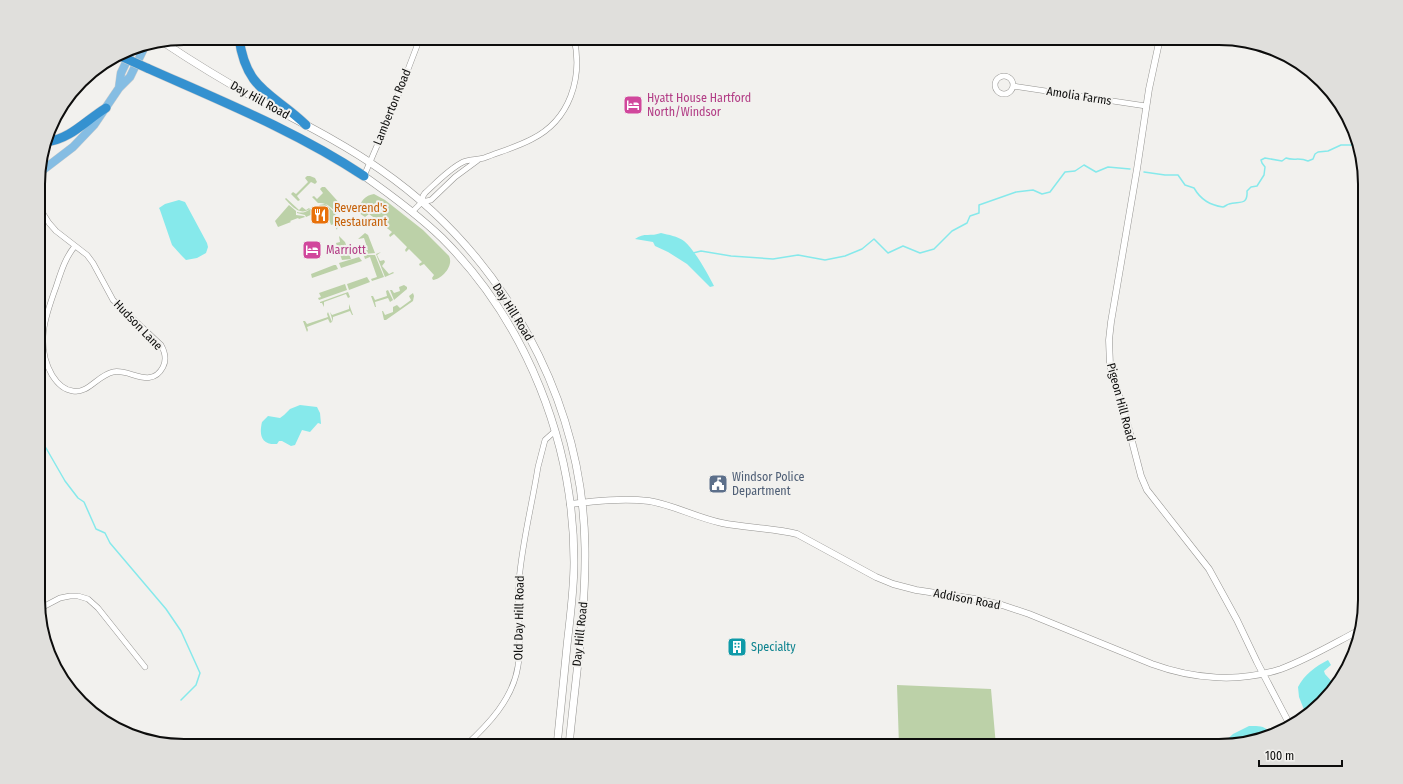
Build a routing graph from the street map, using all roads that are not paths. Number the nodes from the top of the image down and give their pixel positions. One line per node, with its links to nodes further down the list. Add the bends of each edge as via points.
1 (241, 45): 13 (highway, via 244,61 257,84)
2 (417, 45): 16 (street, Lamberton Road)
3 (576, 45): 15 (street, via 575,86 563,113 532,140)
4 (1159, 45): 11 (street, Pigeon Hill Road)
5 (169, 46): 13 (main road, Day Hill Road, via 228,83)
6 (142, 51): 10 (main road, via 130,78)
7 (129, 57): 10 (main road, via 121,73)
8 (125, 59): 18 (highway, bridge, via 292,134)
9 (1013, 86): 11 (street, Amolia Farms)
10 (119, 88): 12 (main road)
11 (1146, 106): 35 (street, Pigeon Hill Road, via 1111,322 1110,365 1144,483 1209,568)
12 (106, 108): 14 (highway, via 70,134); 17 (main road, via 73,147)
13 (306, 125): 16 (main road, Day Hill Road)
14 (52, 141)
15 (478, 160): 19 (street, via 431,200); 19 (street, via 464,162 454,168 425,193)
16 (369, 162): 18 (street, Lamberton Road); 19 (main road, Day Hill Road)
17 (46, 168)
18 (364, 176): 20 (main road, Day Hill Road)
19 (422, 202): 20 (street); 23 (main road, Day Hill Road, via 478,260)
20 (412, 212): 24 (main road, Day Hill Road, via 462,259)
21 (45, 216): 22 (street, Hudson Lane, via 53,228)
22 (75, 246): 25 (street, Hudson Lane, via 66,259); 26 (street, Hudson Lane, via 93,263 113,300 161,344 165,361 162,370 150,378 113,372 102,376 86,389 73,391 62,388 55,379)
23 (510, 304): 24 (main road); 27 (main road, Day Hill Road)
24 (501, 312): 28 (main road, Day Hill Road)
25 (45, 322)
26 (45, 354)
27 (542, 362): 28 (main road); 30 (main road, Day Hill Road, via 567,427)
28 (531, 367): 29 (main road, Day Hill Road)
29 (555, 431): 31 (main road, Day Hill Road); 37 (street, Old Day Hill Road, via 546,440 538,467 519,580 518,667 508,694 496,713)
30 (582, 502): 31 (street, Addison Road); 35 (street, Addison Road, via 650,501 716,522 798,534 893,584 1002,605 1166,670 1220,678); 39 (main road, Day Hill Road, via 585,546 584,601)
31 (570, 504): 38 (main road, Day Hill Road, via 574,548 573,583)
32 (45, 606): 34 (street, via 66,597 78,596 88,599)
33 (1354, 633): 35 (street, Addison Road, via 1298,662)
34 (145, 667)
35 (1263, 674): 36 (street, Pigeon Hill Road)
36 (1288, 721)
37 (472, 739)
38 (557, 739)
39 (570, 739)

